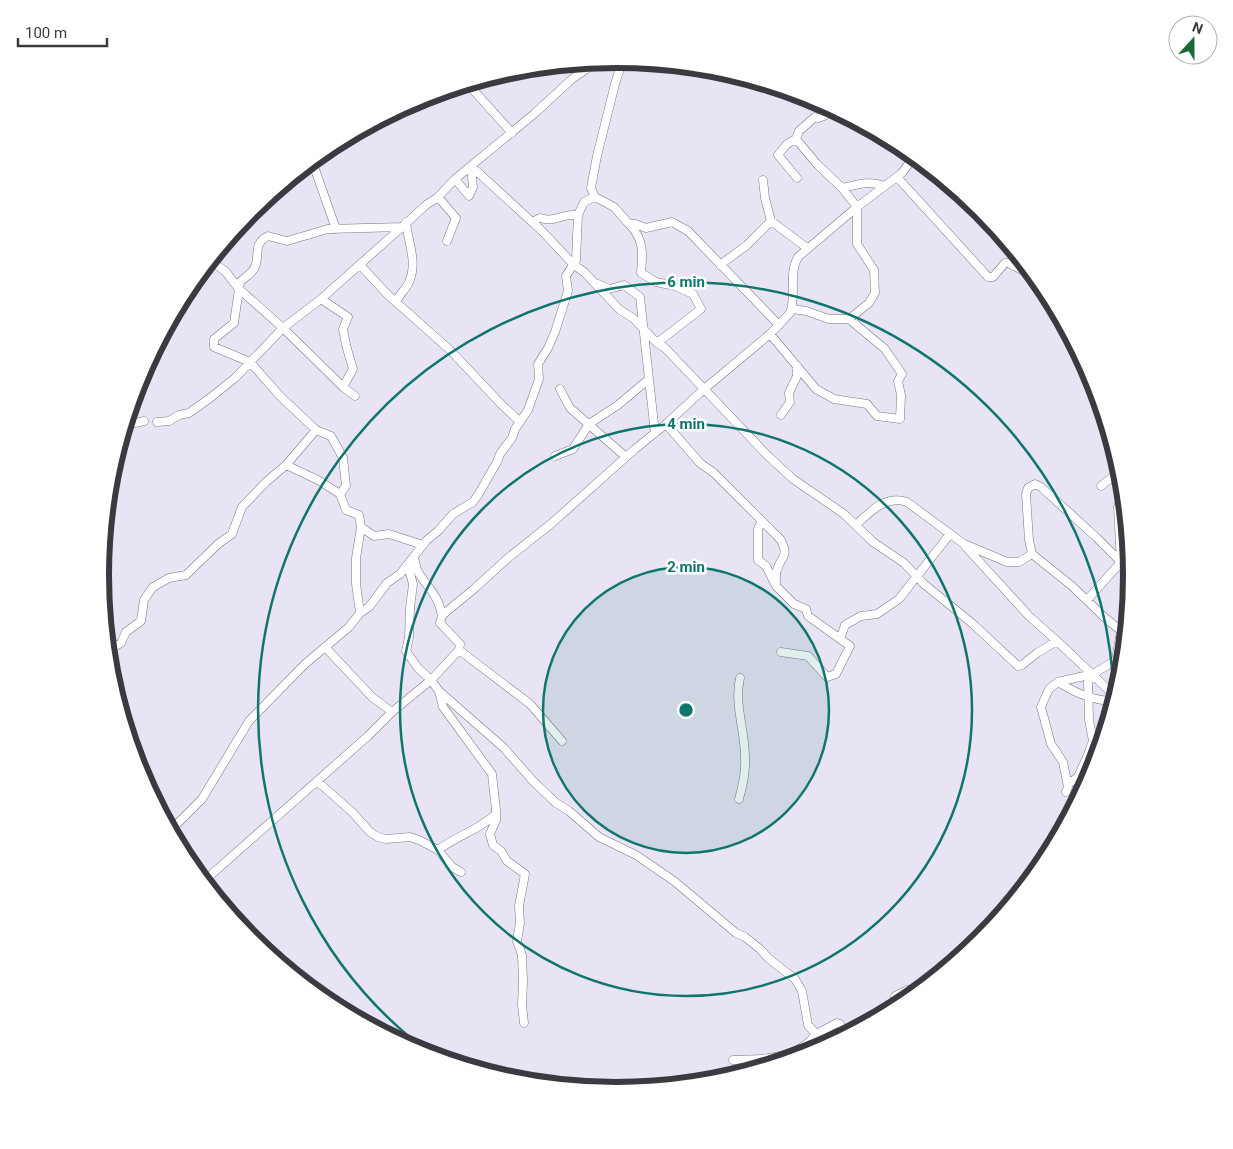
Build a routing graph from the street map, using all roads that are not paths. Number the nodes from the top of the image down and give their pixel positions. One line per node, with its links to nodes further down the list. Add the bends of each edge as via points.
1 (620, 68): 16 (street, via 597,156 591,188)
2 (587, 69): 5 (street)
3 (472, 89): 5 (street)
4 (825, 113): 6 (street, via 824,116 814,117)
5 (512, 133): 8 (street)
6 (796, 139): 11 (street, via 778,155); 15 (street)
7 (910, 161): 10 (street)
8 (471, 166): 12 (street); 12 (street, via 473,187 470,196); 21 (street)
9 (314, 168): 24 (street)
10 (896, 177): 14 (street); 31 (street, via 988,276 993,276 1005,263)
11 (797, 178)
12 (455, 179): 17 (street)
13 (763, 180): 20 (street)
14 (884, 186): 15 (street, via 862,183); 18 (street)
15 (842, 188): 18 (street)
16 (595, 196): 19 (street, via 584,202); 22 (street, via 614,207)
17 (438, 197): 23 (street); 25 (street, via 456,218)
18 (856, 207): 26 (street); 37 (street, via 857,244 874,270 875,293)
19 (578, 215): 21 (street, via 568,214 549,221 540,218); 28 (street, via 577,252)
20 (771, 221): 26 (street); 30 (street)
21 (532, 222): 28 (street)
22 (629, 224): 30 (street, via 646,228 672,222 688,231); 42 (street, via 643,249 641,272 656,282 693,294 701,309)
23 (404, 225): 24 (street); 29 (street); 35 (street, via 412,252 413,270 409,284)
24 (336, 229): 33 (street, via 287,241 272,236 264,238 256,253 257,264)
25 (447, 241)
26 (807, 248): 36 (street, via 793,267)
27 (216, 264): 33 (street)
28 (573, 264): 32 (street); 53 (street, via 566,276 568,291 561,317 538,364 539,379)
29 (360, 265): 34 (street); 35 (street)
30 (720, 265): 38 (street)
31 (1022, 270)
32 (594, 282): 40 (street); 40 (street, via 609,289 624,285 640,297)
33 (238, 288): 39 (street); 43 (street, via 234,323 214,340 214,347)
34 (321, 298): 39 (street); 46 (street, via 348,317 343,329 353,369)
35 (396, 302): 53 (street, via 450,350)
36 (792, 309): 37 (street, via 829,319); 38 (street)
37 (849, 319): 44 (street, via 885,349 902,374 898,381 900,419 877,416 867,404 834,399 816,389)
38 (778, 325): 41 (street)
39 (283, 328): 43 (street); 46 (street)
40 (644, 330): 42 (street); 45 (street)
41 (770, 334): 44 (street); 48 (street)
42 (657, 343): 48 (street)
43 (250, 362): 52 (street, via 189,413); 57 (street)
44 (797, 366): 50 (street, via 797,376 789,393 790,402)
45 (649, 379): 55 (street); 58 (street)
46 (343, 387): 49 (street)
47 (560, 388): 55 (street, via 570,408)
48 (703, 390): 56 (street); 67 (street, via 793,479)
49 (355, 396)
50 (781, 415)
51 (144, 421): 54 (street)
52 (157, 422)
53 (520, 422): 71 (street, via 473,502 453,514)
54 (133, 424)
55 (590, 424): 59 (street, via 573,449); 60 (street)
56 (666, 424): 58 (street); 66 (street, via 700,463 714,473)
57 (316, 430): 61 (street); 64 (street, via 330,436 343,458 346,486)
58 (656, 432): 60 (street)
59 (555, 456)
60 (626, 457): 81 (street)
61 (286, 465): 64 (street); 85 (street, via 242,507 232,534 186,575 169,578 153,587 144,600 141,621 126,632 121,644)
62 (1114, 476): 63 (street)
63 (1101, 486)
64 (340, 494): 68 (street, via 346,510 359,516)
65 (1119, 505): 74 (street)
66 (761, 522): 78 (street, via 758,560 766,566); 78 (street, via 777,535 785,549 776,571)
67 (856, 525): 69 (street, via 876,506 900,500); 77 (street)
68 (361, 527): 71 (street, via 374,536 388,534); 80 (street, via 356,558)
69 (950, 534): 70 (street); 77 (street)
70 (964, 544): 72 (street, via 1007,562 1018,562); 84 (street, via 1029,616)
71 (422, 547): 73 (street)
72 (1032, 554): 74 (street, via 1026,494 1028,488 1035,484); 79 (street)
73 (414, 557): 76 (street); 81 (street, via 418,574 439,602)
74 (1121, 562): 75 (street); 79 (street)
75 (1123, 564)
76 (408, 566): 80 (street, via 387,583 369,607); 92 (street, via 413,584 406,651)
77 (918, 577): 83 (street, via 899,599 877,614 861,616 845,625); 84 (street, via 1018,666)
78 (776, 586): 83 (street, via 794,604 806,608 808,616)
79 (1087, 600): 82 (street)
80 (360, 613): 86 (street)
81 (442, 616): 87 (street, via 441,626 460,644)
82 (1120, 630)
83 (840, 639): 88 (street, via 850,646 836,674 828,677 808,656)
84 (1057, 641): 90 (street)
85 (115, 647)
86 (325, 647): 98 (street, via 372,697); 105 (street, via 249,721 202,799)
87 (459, 650): 92 (street); 99 (street, via 530,704)
88 (781, 652)
89 (1116, 660): 90 (street)
90 (1093, 674): 93 (street); 95 (street); 96 (street, via 1088,682)
91 (740, 678): 103 (street, via 737,691 746,756)
92 (430, 680): 94 (street); 98 (street)
93 (1058, 682): 96 (street); 101 (street, via 1049,689 1042,707 1051,744 1063,762 1067,788 1078,777)
94 (439, 691): 104 (street, via 443,707 491,772); 113 (street, via 504,748 556,803 599,837 636,855 674,880 795,978 802,991 808,1025)
95 (1110, 691)
96 (1088, 696): 97 (street); 101 (street, via 1092,740)
97 (1107, 701)
98 (392, 712): 102 (street)
99 (562, 741)
100 (1090, 756): 101 (street)
101 (1087, 757)
102 (317, 781): 106 (street, via 378,837 410,837); 108 (street)
103 (739, 799)
104 (496, 814): 106 (street); 111 (street, via 490,834 493,845 525,874 517,941 522,955)
105 (176, 825)
106 (438, 850): 107 (street, via 452,867)
107 (461, 872)
108 (209, 876)
109 (905, 991): 110 (street)
110 (895, 998)
111 (524, 1023)
112 (843, 1028): 113 (street, via 837,1023)
113 (816, 1034): 114 (street)
114 (800, 1047)
115 (770, 1058): 116 (street)
116 (733, 1060)

